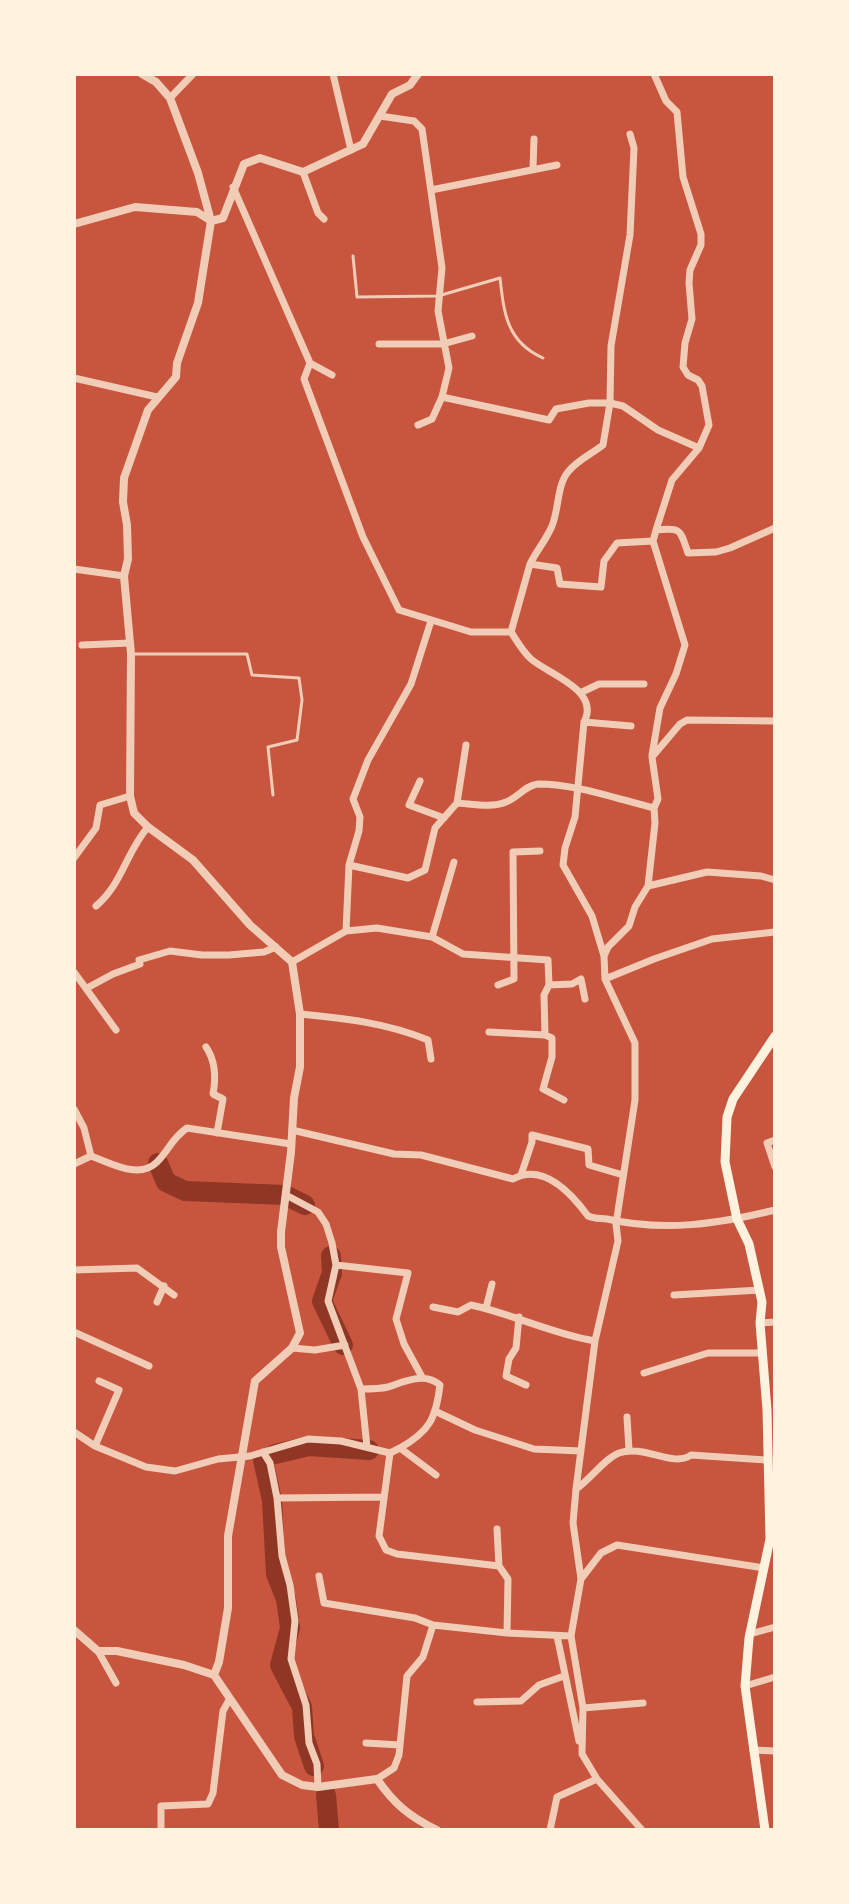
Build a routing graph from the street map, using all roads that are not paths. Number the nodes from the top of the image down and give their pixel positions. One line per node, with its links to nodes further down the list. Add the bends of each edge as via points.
1 (142, 74): 6 (street)
2 (193, 74): 6 (street)
3 (333, 74): 10 (street)
4 (418, 74): 7 (street, via 392,94)
5 (654, 74): 32 (street, via 679,118 683,177 701,234 690,270 692,319 683,367 702,386 709,416)
6 (170, 98): 17 (street)
7 (380, 116): 10 (street, via 368,140); 15 (street, via 414,121 422,129)
8 (630, 134): 30 (street, via 630,235 611,346)
9 (534, 139): 12 (street)
10 (351, 150): 13 (street)
11 (557, 165): 12 (street)
12 (533, 168): 15 (street)
13 (303, 172): 14 (street, via 260,158 244,164); 16 (street)
14 (233, 186): 17 (street, via 223,218); 25 (street)
15 (431, 190): 20 (street, via 442,268)
16 (324, 219)
17 (211, 221): 18 (street, via 197,212 135,207); 28 (street, via 198,303 176,377)
18 (74, 224)
19 (353, 256): 20 (lane, via 357,297)
20 (438, 296): 23 (street); 24 (lane, via 500,278 504,315 513,333)
21 (472, 336): 23 (street)
22 (379, 344): 23 (street)
23 (443, 344): 29 (street, via 449,368)
24 (543, 358)
25 (310, 363): 26 (street); 39 (street, via 304,379 377,567 399,610)
26 (332, 375)
27 (74, 378): 28 (street)
28 (157, 397): 38 (street, via 124,478)
29 (442, 397): 30 (street, via 549,420 556,409); 31 (street, via 432,419)
30 (610, 403): 32 (street); 36 (street, via 603,445 568,471 553,523)
31 (418, 425)
32 (699, 448): 34 (street, via 672,480)
33 (775, 528): 34 (street, via 730,548 694,554 688,553 678,529)
34 (656, 530): 35 (street)
35 (653, 541): 36 (street, via 617,543 604,561 601,587 560,584 557,568); 50 (street, via 685,645 660,708)
36 (530, 564): 40 (street)
37 (74, 569): 38 (street)
38 (124, 576): 41 (street)
39 (431, 621): 40 (street, via 471,632); 62 (street, via 411,684 368,760 353,799 360,817)
40 (511, 632): 45 (street, via 530,658)
41 (130, 643): 42 (street); 43 (street)
42 (82, 645)
43 (131, 654): 53 (lane, via 247,654 252,675 299,678 297,740 268,747); 54 (street)
44 (644, 684): 45 (street, via 599,684)
45 (582, 692): 47 (street, via 588,716)
46 (775, 721): 50 (street, via 687,720)
47 (584, 722): 48 (street); 52 (street)
48 (631, 726)
49 (466, 745): 55 (street)
50 (652, 757): 56 (street, via 658,799)
51 (420, 781): 57 (street, via 409,805)
52 (578, 789): 55 (street, via 538,784 497,805); 56 (street); 70 (street, via 563,865 592,916)
53 (273, 795)
54 (130, 796): 58 (street, via 134,813); 60 (street, via 100,805 96,828)
55 (457, 803): 57 (street)
56 (654, 808): 64 (street)
57 (444, 818): 62 (street, via 435,828 425,870 418,875 408,878)
58 (148, 827): 65 (street, via 110,894); 69 (street, via 193,860)
59 (540, 851): 71 (street, via 513,852)
60 (74, 858)
61 (454, 862): 68 (street)
62 (349, 865): 66 (street)
63 (775, 880): 64 (street, via 707,872)
64 (648, 886): 70 (street, via 629,926)
65 (96, 906)
66 (346, 931): 68 (street, via 377,928); 72 (street)
67 (775, 932): 74 (street, via 712,939)
68 (432, 937): 71 (street, via 463,954)
69 (276, 947): 72 (street); 77 (street, via 229,955 170,951 139,960)
70 (604, 956): 74 (street)
71 (514, 958): 75 (street, via 514,979); 76 (street, via 548,960)
72 (292, 962): 79 (street)
73 (74, 972): 77 (street)
74 (605, 979): 98 (street, via 636,1054)
75 (498, 985)
76 (549, 985): 78 (street, via 581,979); 82 (street, via 544,995)
77 (87, 988): 80 (street)
78 (585, 999)
79 (300, 1014): 87 (street, via 411,1033 428,1040); 90 (street)
80 (116, 1030)
81 (489, 1032): 82 (street)
82 (545, 1035): 88 (street, via 552,1038 552,1057 543,1089)
83 (775, 1036): 85 (main road)
84 (206, 1047): 91 (street, via 216,1080 213,1094 223,1099)
85 (762, 1052): 86 (street); 101 (main road, via 727,1117 725,1162)
86 (775, 1054)
87 (431, 1059)
88 (564, 1100)
89 (74, 1109): 94 (street)
90 (292, 1130): 93 (street); 97 (street, via 513,1179)
91 (217, 1133): 93 (street); 94 (street, via 187,1128 173,1137 156,1164 135,1171)
92 (775, 1140): 96 (street, via 767,1143)
93 (291, 1144): 99 (street)
94 (91, 1156): 95 (street)
95 (74, 1164)
96 (775, 1167)
97 (521, 1175): 98 (street, via 532,1135 588,1149 589,1165); 102 (street, via 541,1175 575,1197 588,1216)
98 (623, 1175): 102 (street)
99 (286, 1195): 103 (street, via 318,1212); 119 (street, via 281,1247 300,1333)
100 (775, 1210): 101 (street)
101 (737, 1219): 102 (street, via 667,1228); 107 (main road)
102 (616, 1224): 117 (street, via 618,1241)
103 (336, 1265): 118 (street, via 328,1301); 123 (street, via 408,1273 396,1319)
104 (74, 1270): 106 (street, via 137,1268)
105 (492, 1284): 112 (street)
106 (164, 1286): 108 (street); 110 (street)
107 (760, 1290): 109 (street); 115 (main road)
108 (174, 1295)
109 (674, 1295)
110 (157, 1302)
111 (433, 1307): 112 (street, via 458,1312 471,1305)
112 (486, 1308): 113 (street)
113 (519, 1317): 117 (street, via 569,1337); 125 (street, via 506,1376)
114 (775, 1322): 115 (street)
115 (760, 1323): 120 (main road)
116 (74, 1332): 121 (street)
117 (595, 1341): 134 (street)
118 (345, 1345): 119 (street); 126 (street)
119 (292, 1348): 137 (street, via 255,1381)
120 (763, 1353): 122 (street, via 708,1353); 138 (main road)
121 (149, 1366)
122 (644, 1373)
123 (422, 1377): 126 (street); 127 (street, via 440,1385)
124 (99, 1381): 130 (street, via 119,1390)
125 (526, 1385)
126 (361, 1389): 131 (street)
127 (437, 1412): 132 (street, via 421,1436); 134 (street, via 534,1449)
128 (627, 1417): 133 (street)
129 (74, 1432): 130 (street)
130 (95, 1446): 137 (street, via 146,1467 175,1471)
131 (367, 1447): 135 (street, via 308,1439); 136 (street)
132 (400, 1448): 136 (street); 139 (street)
133 (629, 1450): 138 (street, via 678,1460 691,1455); 140 (street, via 608,1459)
134 (581, 1451): 140 (street)
135 (263, 1452): 137 (street); 142 (street)
136 (390, 1453): 141 (street)
137 (242, 1456): 157 (street, via 228,1536 228,1608)
138 (766, 1460): 143 (main road)
139 (436, 1475)
140 (576, 1489): 148 (street, via 573,1523)
141 (383, 1497): 142 (street); 145 (street, via 379,1536 386,1550)
142 (277, 1498): 173 (street, via 295,1621 291,1659 309,1718)
143 (772, 1513): 146 (main road)
144 (497, 1529): 145 (street)
145 (499, 1566): 152 (street, via 508,1579)
146 (764, 1568): 148 (street, via 617,1545 601,1553); 153 (main road)
147 (319, 1576): 149 (street, via 324,1603)
148 (581, 1579): 155 (street)
149 (433, 1625): 152 (street); 167 (street, via 423,1657 407,1676)
150 (775, 1627): 153 (street)
151 (74, 1630): 156 (street)
152 (507, 1633): 154 (street)
153 (750, 1634): 161 (main road)
154 (557, 1636): 155 (street); 158 (street)
155 (571, 1636): 165 (street)
156 (98, 1651): 157 (street); 160 (street)
157 (214, 1675): 162 (street)
158 (564, 1676): 163 (street, via 539,1685 521,1701); 170 (street)
159 (775, 1677): 161 (street)
160 (116, 1683)
161 (745, 1686): 168 (main road)
162 (229, 1700): 173 (street, via 282,1775); 174 (street, via 208,1804 161,1806)
163 (477, 1702)
164 (643, 1703): 165 (street)
165 (583, 1708): 170 (street)
166 (366, 1743): 167 (street)
167 (400, 1745): 171 (street, via 394,1768)
168 (753, 1750): 169 (street); 178 (main road)
169 (775, 1751)
170 (582, 1754): 172 (street)
171 (377, 1779): 173 (street); 175 (street, via 397,1806)
172 (597, 1779): 176 (street, via 557,1797); 177 (street)
173 (318, 1787)
174 (161, 1830)
175 (437, 1830)
176 (550, 1830)
177 (642, 1830)
178 (765, 1830)

